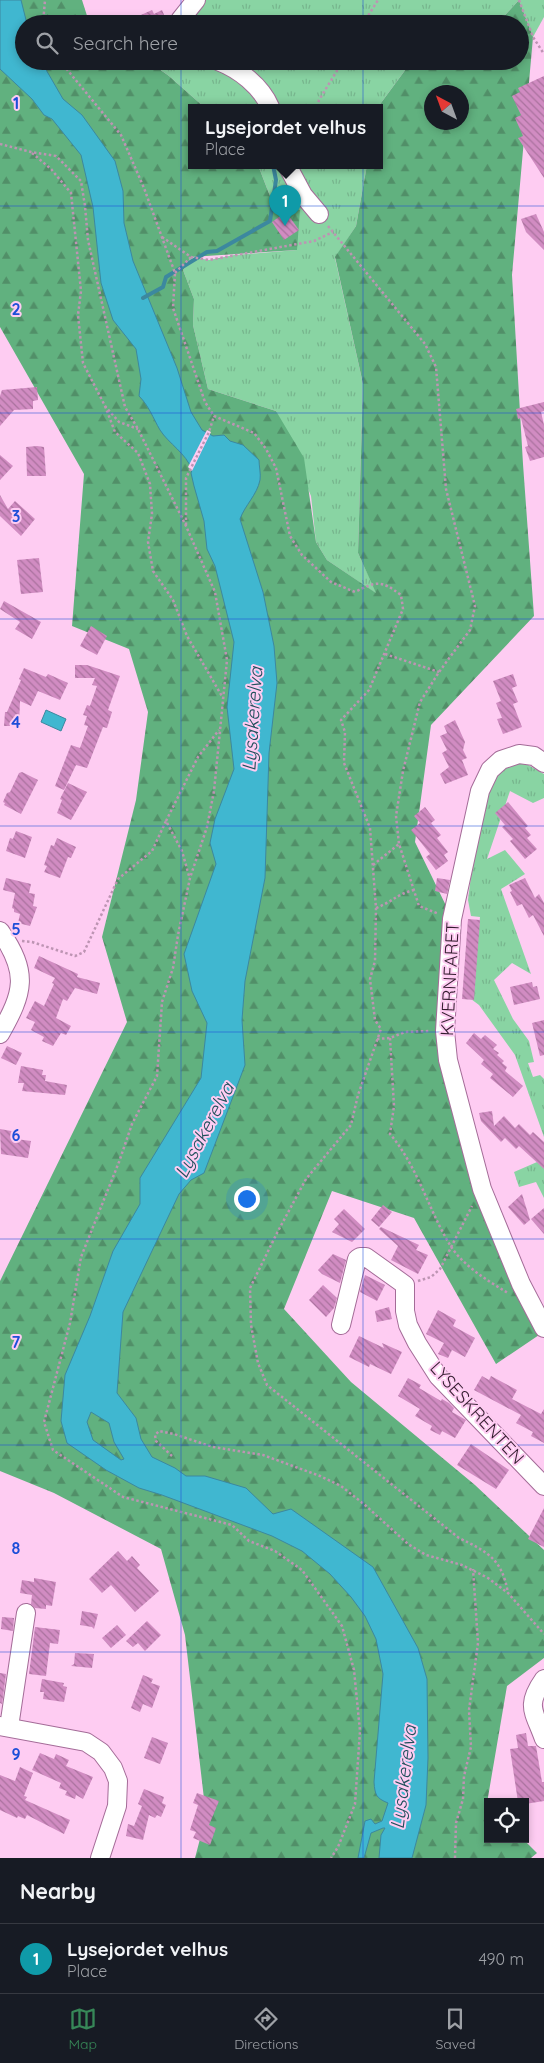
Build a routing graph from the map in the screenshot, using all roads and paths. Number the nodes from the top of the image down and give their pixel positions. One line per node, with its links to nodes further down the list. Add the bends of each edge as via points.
1 (45, 0): 5 (path)
2 (196, 0): 6 (street)
3 (378, 0): 7 (path)
4 (519, 0): 8 (path)
5 (44, 15)
6 (184, 15)
7 (369, 15)
8 (525, 15)
9 (529, 26): 10 (path)
10 (544, 54)
11 (67, 70): 21 (path, via 121,135)
12 (236, 70): 14 (street, via 256,87)
13 (339, 70): 15 (path)
14 (268, 104)
15 (319, 104)
16 (0, 144): 17 (path)
17 (31, 152): 24 (path, via 70,192 81,291 78,315 83,363); 26 (path, via 56,156 80,181 86,206 88,240 125,407)
18 (289, 169): 19 (street, via 303,195)
19 (319, 214): 20 (path)
20 (333, 232): 22 (path, via 314,242 209,260); 29 (path, via 425,344 436,367 446,489 475,606 470,630)
21 (161, 237): 22 (path); 23 (path)
22 (191, 257): 23 (path)
23 (176, 273): 25 (path, via 173,308 204,402)
24 (104, 406): 26 (path, via 119,422); 30 (path, via 115,432 138,453 150,484 152,514 148,542 153,571 173,600 187,636)
25 (214, 416): 27 (path, via 186,478); 28 (path, via 254,433 266,449 276,468 290,536 302,554 331,582 354,592 372,584 387,585 401,595 403,609)
26 (138, 430): 27 (path)
27 (186, 526): 30 (path, via 215,592 227,660)
28 (385, 654): 29 (path); 34 (path, via 369,690 341,720 345,732 344,763 370,828 373,865)
29 (439, 672): 34 (path, via 420,702 403,771 396,816)
30 (223, 698): 31 (path)
31 (220, 729): 33 (path, via 198,758); 35 (path, via 208,827)
32 (544, 763): 38 (street, KVERNFARET, via 534,756 520,754 501,760 490,770 480,791)
33 (166, 821): 35 (path, via 182,851); 39 (path, via 152,851 118,880 84,952 75,956)
34 (399, 844): 36 (path)
35 (190, 878): 59 (path, via 174,968 162,1002 157,1076 132,1124 81,1258 70,1323 44,1422 53,1450 123,1496 232,1525 249,1541 275,1551 302,1570 342,1626 354,1670 360,1731 354,1804)
36 (414, 890): 37 (path, via 400,893); 38 (path, via 419,906)
37 (376, 908)
38 (452, 919): 40 (street, KVERNFARET)
39 (3, 936): 41 (street, via 20,973 21,987 16,1005)
40 (445, 1031): 42 (path, via 405,1032); 44 (street, KVERNFARET, via 448,1060)
41 (0, 1034)
42 (390, 1038): 43 (path); 45 (path, via 394,1106 390,1134 403,1149)
43 (378, 1039)
44 (482, 1189): 45 (path); 49 (street, KVERNFARET, via 521,1284)
45 (451, 1246): 46 (path, via 440,1269 431,1277); 47 (path, via 481,1277)
46 (405, 1285): 48 (street, via 366,1257 360,1257); 51 (street, LYSESKRENTEN, via 408,1325 438,1376)
47 (510, 1294)
48 (341, 1325)
49 (544, 1328)
50 (172, 1456): 52 (path, via 156,1440 155,1434 159,1431 213,1447 262,1455 320,1476 341,1486 408,1544 426,1555)
51 (544, 1486)
52 (474, 1569): 54 (path, via 508,1593); 60 (path, via 478,1643 469,1710 471,1747 456,1823)
53 (26, 1613): 56 (street)
54 (544, 1634)
55 (544, 1679): 57 (street, via 531,1705)
56 (4, 1727): 58 (street, via 86,1742 101,1752 113,1768 118,1781 117,1806)
57 (544, 1739)
58 (100, 1858)
59 (331, 1858)
60 (455, 1858)

